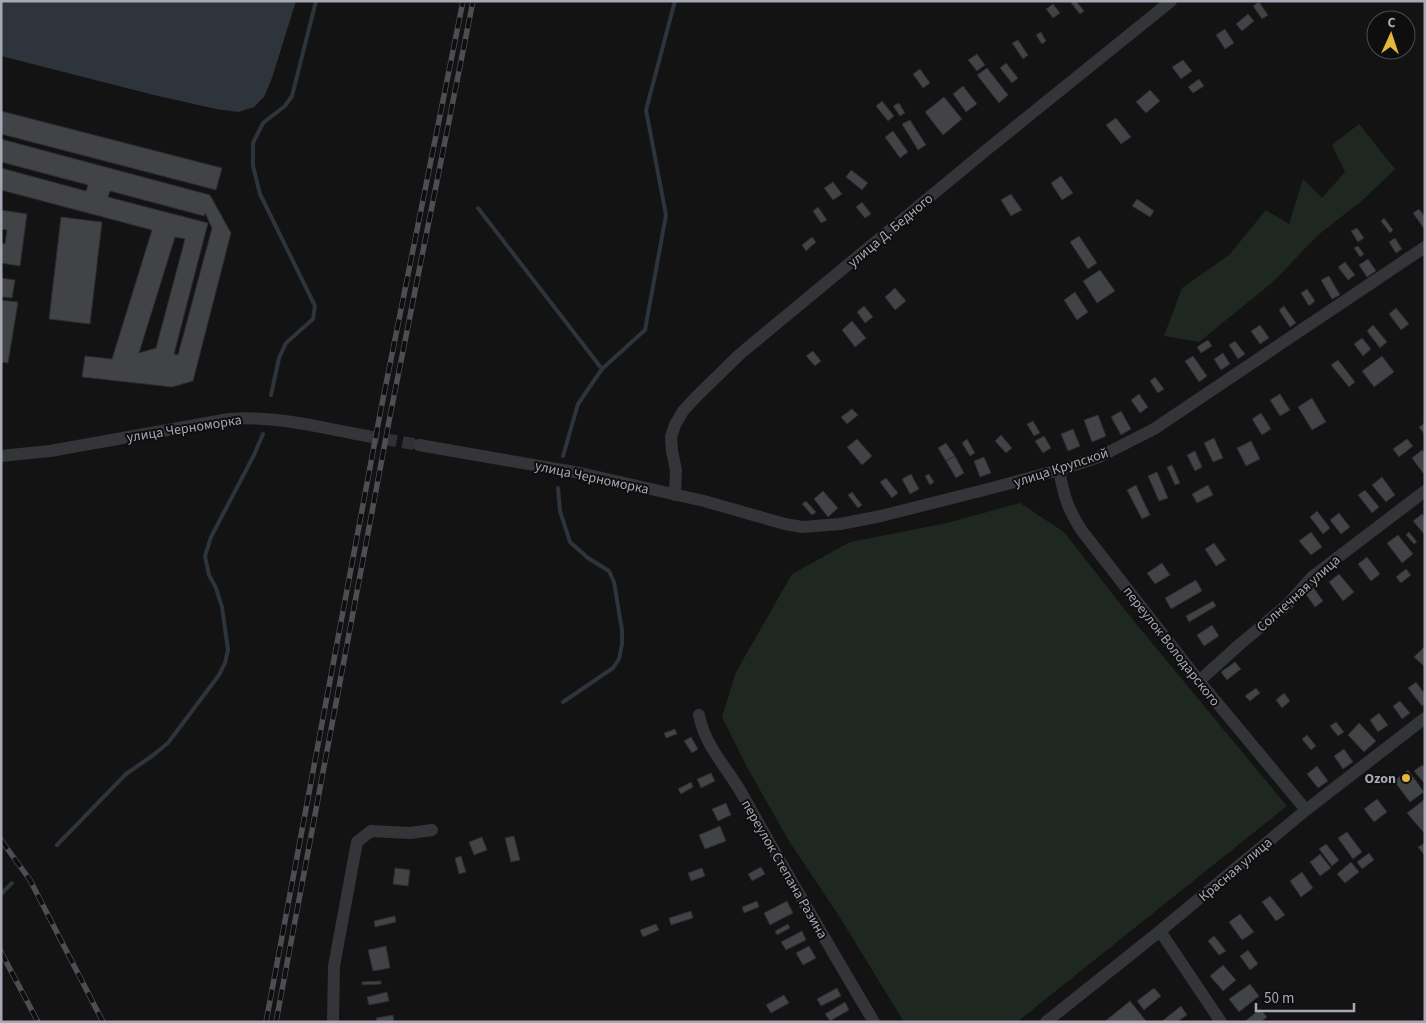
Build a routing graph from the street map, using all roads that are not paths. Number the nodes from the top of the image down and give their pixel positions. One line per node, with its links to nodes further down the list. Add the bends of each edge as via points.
1 (1171, 1): 8 (street, улица Д. Бедного, via 740,354 696,397 675,425 671,438 676,470)
2 (1425, 247): 6 (street, улица Крупской, via 1154,428 1099,457)
3 (367, 436): 5 (street, улица Черноморка, via 247,417 50,451)
4 (419, 445): 8 (street, улица Черноморка)
5 (1, 456)
6 (1059, 470): 8 (street, улица Крупской, via 882,516 820,527 785,524); 9 (street, переулок Володарского, via 1064,497 1082,532)
7 (1425, 491): 9 (street, Солнечная улица, via 1312,577 1288,604)
8 (675, 495)
9 (1199, 681): 12 (street, переулок Володарского)
10 (699, 715): 16 (street, переулок Степана Разина, via 709,745 740,791)
11 (1425, 718): 12 (street, Красная улица)
12 (1306, 810): 14 (street, Красная улица)
13 (432, 830): 15 (street, via 410,833 371,831 357,842 334,966)
14 (1160, 931): 17 (street, Красная улица); 18 (street)
15 (333, 1022)
16 (874, 1022)
17 (1046, 1022)
18 (1221, 1022)

